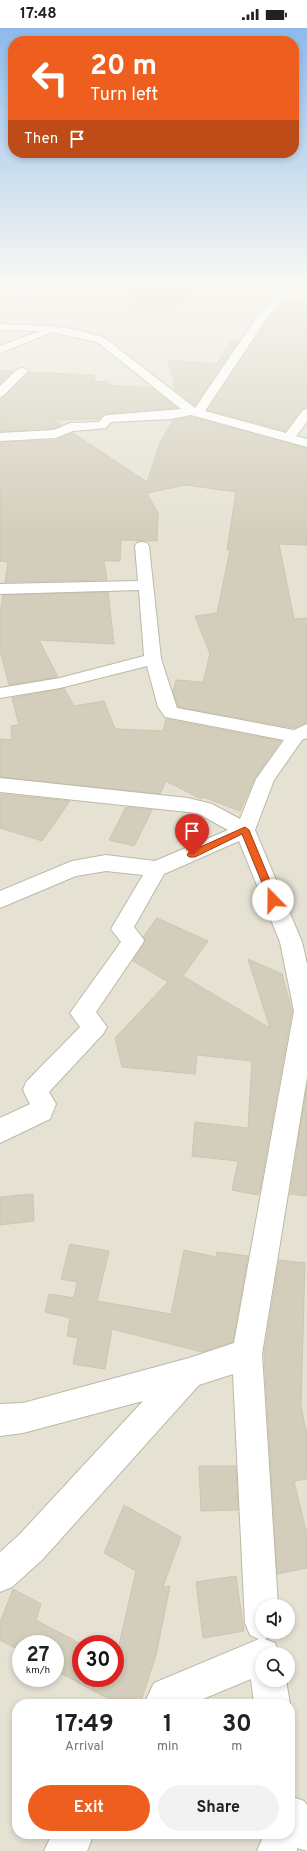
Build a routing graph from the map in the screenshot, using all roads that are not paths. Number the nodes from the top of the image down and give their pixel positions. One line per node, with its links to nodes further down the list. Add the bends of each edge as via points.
1 (135, 366): 5 (street)
2 (228, 366): 5 (street)
3 (22, 371): 4 (street)
4 (0, 393)
5 (195, 412): 7 (street, via 108,419 102,425 70,427 56,434); 8 (street)
6 (307, 413): 8 (street)
7 (0, 436)
8 (288, 439): 9 (street)
9 (307, 443)
10 (142, 546): 11 (street)
11 (146, 585): 12 (street); 13 (street)
12 (0, 589)
13 (153, 659): 14 (street, via 60,683); 15 (street, via 171,713)
14 (0, 694)
15 (301, 733): 17 (street, via 265,779)
16 (0, 785): 17 (street, via 188,805 205,810)
17 (245, 830): 18 (street); 20 (street, via 291,942)
18 (157, 869): 19 (street, via 106,863 72,869); 21 (street, via 122,929 131,937 132,943 82,1013 95,1027 35,1090 43,1104 41,1110)
19 (0, 900)
20 (300, 953): 22 (street, via 306,1011)
21 (0, 1131)
22 (247, 1354): 23 (street); 26 (street)
23 (189, 1373): 24 (street, via 23,1418); 25 (street, via 31,1547)
24 (0, 1420)
25 (0, 1575)
26 (261, 1599)
27 (255, 1658): 29 (street)
28 (269, 1687): 30 (street)
29 (165, 1699)
30 (271, 1699)
31 (295, 1820): 32 (street)
32 (307, 1832)
33 (72, 1839): 35 (street)
34 (281, 1839): 36 (street)
35 (64, 1851)
36 (277, 1851)

